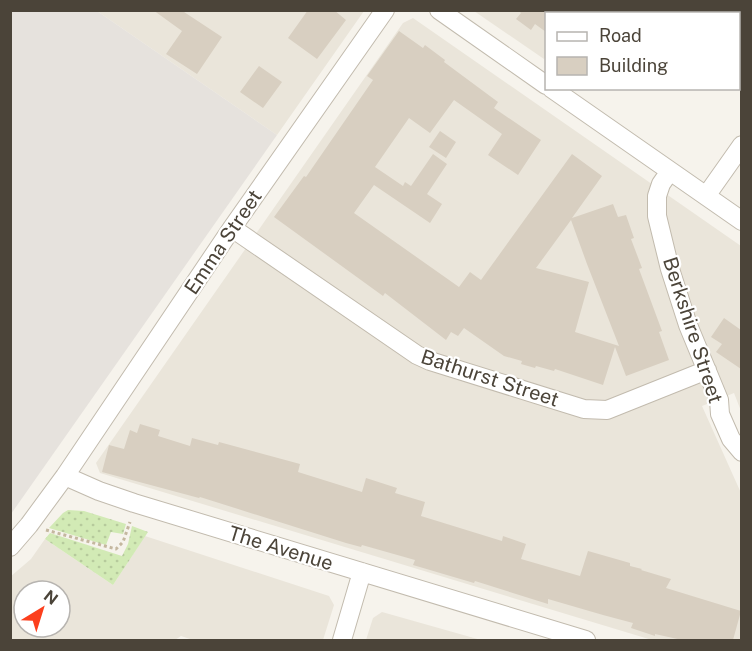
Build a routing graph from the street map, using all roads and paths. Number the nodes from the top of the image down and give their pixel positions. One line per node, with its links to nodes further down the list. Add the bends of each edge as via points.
1 (385, 10): 9 (street, Emma Street)
2 (439, 10): 3 (street)
3 (545, 84)
4 (554, 90): 6 (street)
5 (741, 145): 7 (street)
6 (670, 171): 7 (street); 10 (street, Berkshire Street, via 657,196 657,216 688,325)
7 (706, 196): 8 (street)
8 (741, 221)
9 (232, 228): 10 (street, Bathurst Street, via 417,355 584,409 607,410); 12 (street, Emma Street)
10 (707, 370): 11 (street, Berkshire Street, via 719,400 720,414)
11 (741, 452)
12 (65, 476): 15 (street); 16 (street, The Avenue, via 134,503)
13 (130, 522): 14 (path, via 116,549)
14 (44, 530)
15 (10, 547)
16 (362, 572): 17 (street); 18 (street, The Avenue)
17 (342, 640)
18 (586, 640)

